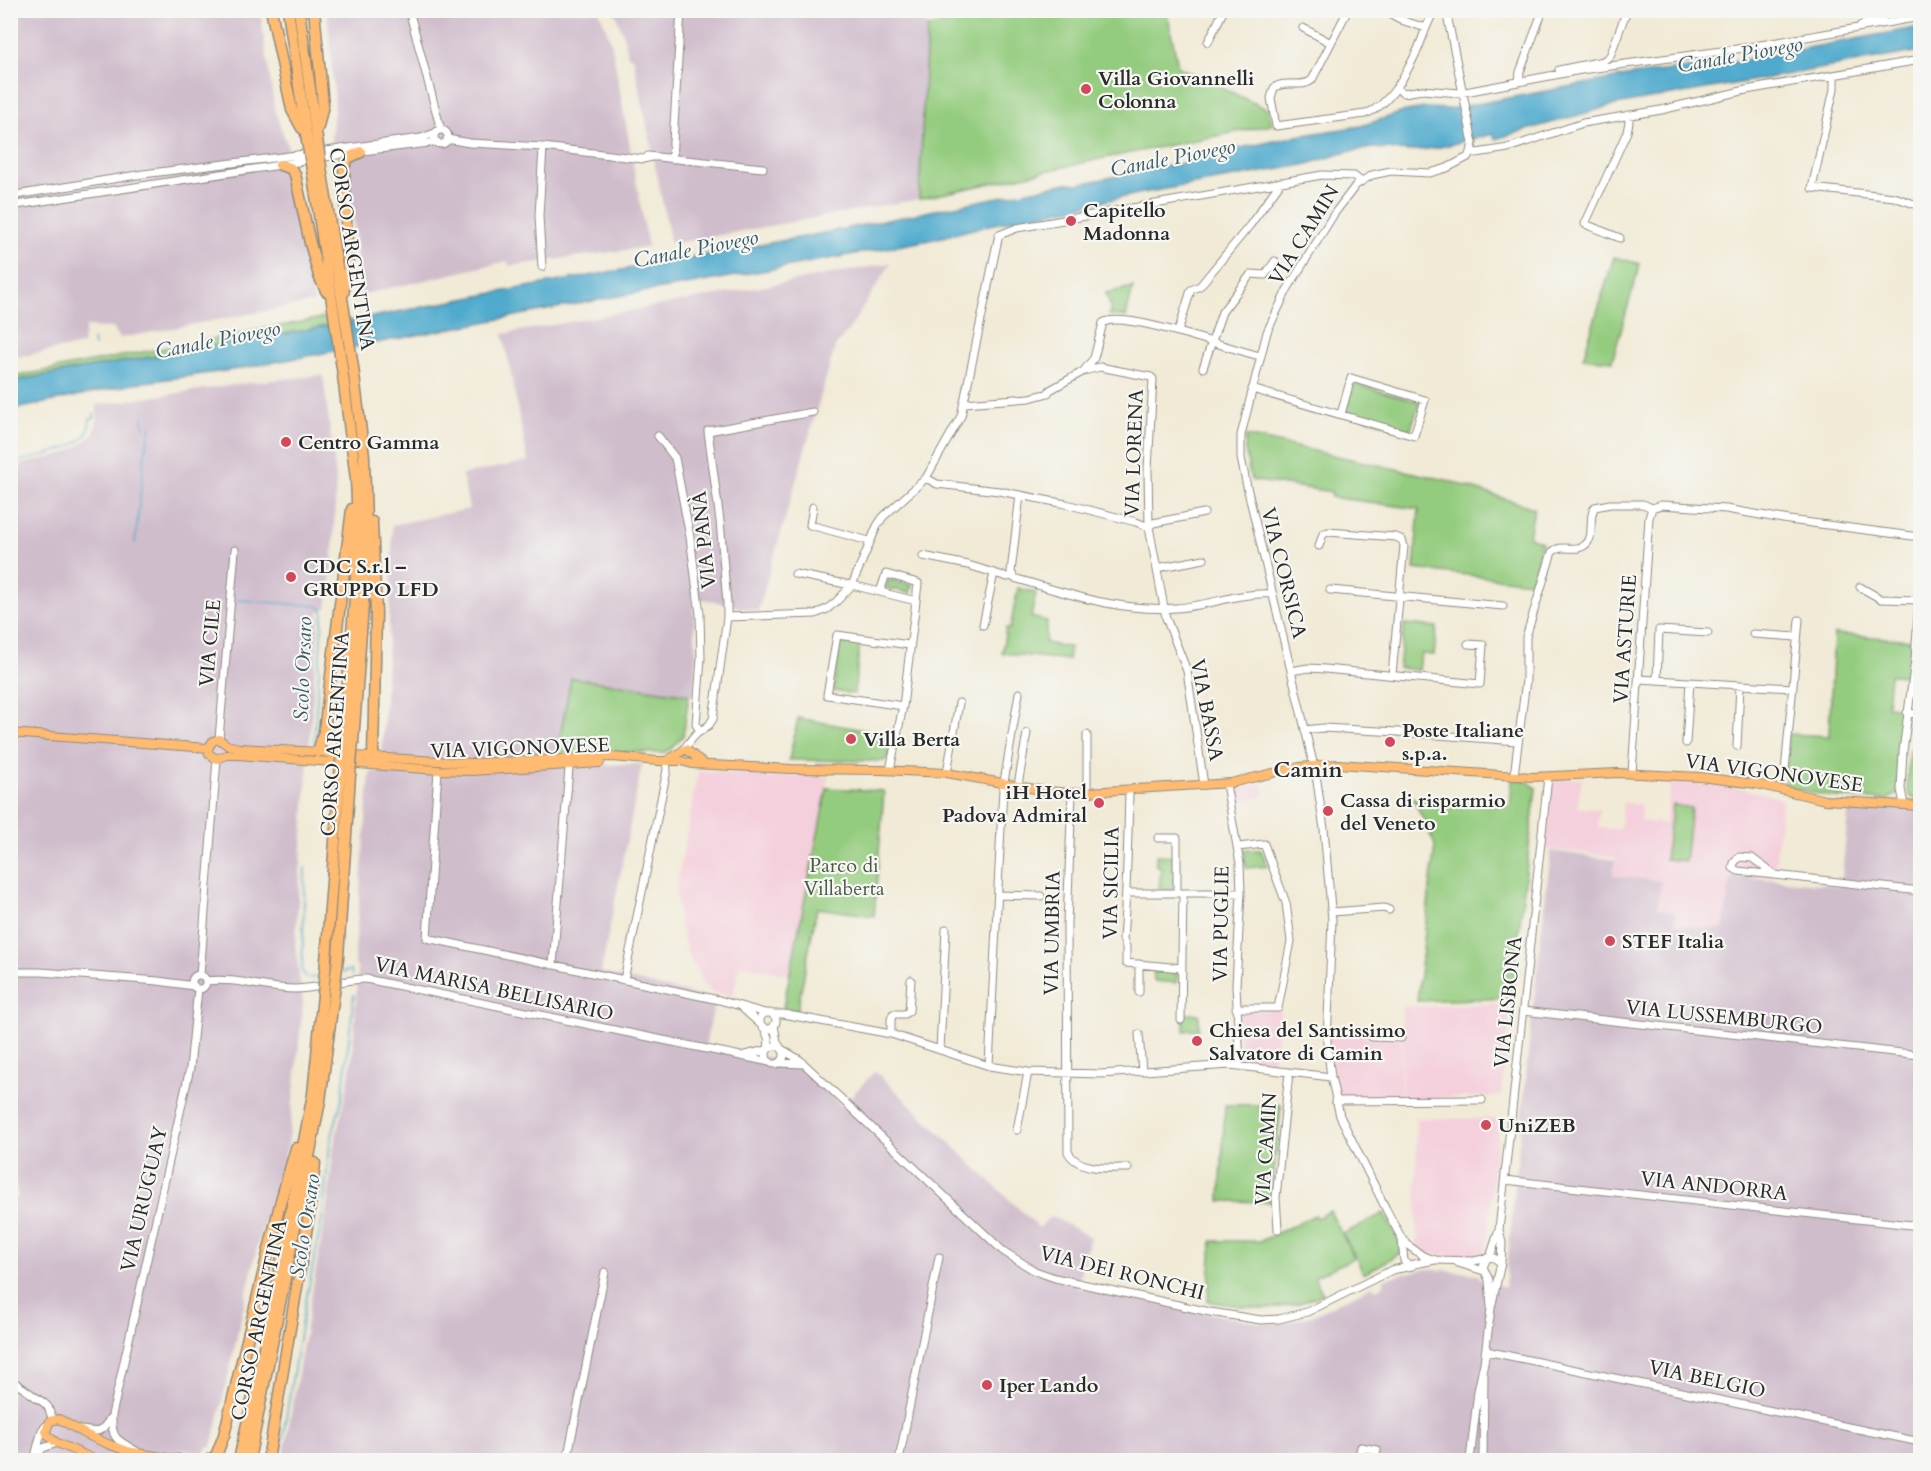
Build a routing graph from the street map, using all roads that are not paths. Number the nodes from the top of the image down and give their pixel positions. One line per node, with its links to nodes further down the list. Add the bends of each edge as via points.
1 (271, 10): 29 (highway, via 292,110)
2 (288, 10): 29 (highway, CORSO ARGENTINA)
3 (299, 10): 29 (highway, CORSO ARGENTINA)
4 (314, 10): 29 (highway, via 323,105)
5 (409, 10): 28 (street)
6 (681, 10): 35 (street)
7 (1224, 10): 19 (street)
8 (1348, 10): 20 (street)
9 (1383, 10): 17 (street)
10 (1435, 10): 17 (street)
11 (1446, 10): 26 (street)
12 (1543, 10): 24 (street)
13 (1627, 10): 23 (street, via 1610,56)
14 (1882, 10): 18 (street, via 1883,17)
15 (1920, 17): 18 (street)
16 (1303, 28): 20 (street)
17 (1426, 28): 25 (street)
18 (1855, 29): 23 (street)
19 (1208, 42)
20 (1331, 43): 25 (street, via 1312,80 1307,84 1280,84 1272,91 1276,126 1365,114 1378,108)
21 (1920, 60): 22 (street)
22 (1834, 76): 27 (street); 46 (street, via 1812,188 1894,197)
23 (1540, 77): 24 (street)
24 (1519, 81): 26 (street)
25 (1396, 88): 26 (street, via 1404,93)
26 (1463, 92): 34 (street)
27 (1628, 115): 34 (street, via 1571,126 1508,148); 47 (street, via 1627,132 1585,224)
28 (438, 131): 30 (street, via 446,132); 31 (street); 38 (street, via 421,138)
29 (312, 138): 50 (highway, CORSO ARGENTINA, bridge)
30 (447, 139): 31 (street); 32 (street)
31 (436, 142): 33 (street)
32 (543, 147): 35 (street); 49 (street, via 539,216)
33 (361, 152): 36 (street); 50 (highway, via 348,158 344,167 348,270)
34 (1472, 152): 40 (street, VIA CAMIN, via 1466,159 1438,171 1378,173)
35 (672, 159): 37 (street)
36 (280, 165): 42 (street); 50 (highway, via 295,174 319,276)
37 (763, 168)
38 (147, 175): 39 (street); 42 (street, via 139,181)
39 (118, 179): 43 (street, via 129,181); 44 (street)
40 (1360, 181): 41 (street, via 1354,176 1322,175); 53 (street, VIA CAMIN, via 1342,201 1287,290)
41 (1281, 182): 51 (street, via 1236,243 1200,286 1191,290); 58 (street, via 1017,228 999,235)
42 (139, 187): 43 (street)
43 (124, 189): 45 (street)
44 (10, 196)
45 (10, 206)
46 (1920, 206)
47 (1620, 238)
48 (1275, 261): 52 (street, via 1267,274 1253,273 1249,277 1222,312)
49 (542, 267)
50 (337, 303): 54 (highway, CORSO ARGENTINA)
51 (1178, 332): 52 (street); 56 (street, via 1109,319 1103,323 1094,358)
52 (1211, 342): 53 (street); 55 (street)
53 (1260, 356): 57 (street, VIA CAMIN)
54 (347, 368): 62 (highway, CORSO ARGENTINA); 64 (highway, CORSO ARGENTINA)
55 (1203, 368)
56 (1084, 370): 58 (street, via 1035,397); 69 (street, VIA LORENA, via 1110,368 1153,379)
57 (1252, 389): 60 (street); 85 (street, VIA CORSICA, via 1241,435 1241,458)
58 (964, 403): 63 (street, via 961,416)
59 (813, 412): 91 (street, VIA PANÀ, via 708,430)
60 (1341, 414): 60 (street, via 1414,436 1425,400 1351,378)
61 (658, 436): 111 (street, VIA PANÀ, via 675,458 690,537 700,614 696,724)
62 (364, 456): 117 (highway, CORSO ARGENTINA, via 364,591); 129 (highway, via 376,576)
63 (926, 478): 65 (street, via 937,484); 71 (street, via 884,517)
64 (356, 479): 117 (highway, CORSO ARGENTINA, via 358,524); 125 (highway)
65 (1020, 495): 69 (street, via 1100,511); 79 (street)
66 (813, 507): 71 (street, via 810,525)
67 (1652, 508): 70 (street, via 1661,505 1726,509); 101 (street, VIA ASTURIE); 118 (street, via 1643,504 1600,506 1593,509 1587,544 1554,550 1526,637 1526,680)
68 (1204, 513): 69 (street, VIA LORENA)
69 (1149, 527): 76 (street, VIA LORENA)
70 (1920, 537)
71 (869, 541): 80 (street)
72 (1319, 546): 86 (street, via 1323,534 1328,532 1402,540)
73 (235, 550): 116 (street, VIA CILE)
74 (922, 556): 77 (street)
75 (1204, 559): 76 (street)
76 (1157, 568): 90 (street, VIA LORENA)
77 (994, 573): 79 (street); 93 (street)
78 (795, 574): 80 (street)
79 (1012, 576): 90 (street, via 1102,603)
80 (852, 585): 84 (street); 91 (street, via 827,609 815,614)
81 (1920, 585): 87 (street)
82 (1860, 587): 87 (street, via 1881,599)
83 (1330, 590): 86 (street)
84 (880, 592): 88 (street); 88 (street, via 886,574 918,583)
85 (1272, 594): 90 (street); 99 (street, VIA CORSICA)
86 (1399, 596): 89 (street); 100 (street)
87 (1920, 600): 109 (street)
88 (916, 601): 98 (street)
89 (1503, 606)
90 (1164, 608): 145 (street, VIA BASSA, via 1187,671)
91 (727, 617): 111 (street, via 714,719)
92 (1798, 620): 96 (street)
93 (983, 625)
94 (1708, 633): 102 (street, via 1659,630)
95 (1753, 634): 96 (street)
96 (1797, 636): 105 (street)
97 (1468, 644): 100 (street, via 1483,645 1480,684)
98 (910, 645): 108 (street); 108 (street, via 837,635 827,695)
99 (1291, 671): 100 (street, via 1314,668); 112 (street, VIA CORSICA)
100 (1392, 675)
101 (1639, 679): 102 (street); 138 (street, VIA ASTURIE)
102 (1657, 680): 103 (street)
103 (1690, 682): 104 (street); 119 (street)
104 (1740, 686): 105 (street); 120 (street)
105 (1792, 688): 136 (street)
106 (1019, 693): 142 (street)
107 (959, 703): 137 (street)
108 (903, 706): 135 (street)
109 (1907, 713): 110 (street); 149 (street)
110 (1920, 714)
111 (699, 730): 124 (street)
112 (1305, 730): 118 (street); 132 (street, VIA CORSICA)
113 (12, 733): 121 (street); 122 (main road)
114 (1027, 733): 144 (street)
115 (1087, 735): 148 (street)
116 (219, 739): 122 (main road); 123 (main road, VIA VIGONOVESE)
117 (348, 741): 139 (highway, CORSO ARGENTINA, bridge)
118 (1517, 741): 140 (street)
119 (1686, 743)
120 (1737, 746)
121 (10, 748)
122 (208, 748): 126 (main road, via 209,754)
123 (227, 750): 125 (main road, VIA VIGONOVESE); 126 (main road)
124 (686, 755): 130 (main road, VIA VIGONOVESE); 135 (main road, VIA VIGONOVESE, via 704,764)
125 (320, 756): 129 (main road, VIA VIGONOVESE)
126 (217, 759): 167 (street, VIA URUGUAY)
127 (559, 759): 128 (main road, VIA VIGONOVESE); 131 (main road, VIA VIGONOVESE); 133 (street)
128 (637, 759): 130 (main road, VIA VIGONOVESE); 133 (main road, VIA VIGONOVESE)
129 (371, 760): 131 (main road, VIA VIGONOVESE); 134 (main road, VIA VIGONOVESE)
130 (666, 760): 168 (street, via 668,770)
131 (448, 762): 134 (main road)
132 (1313, 764): 140 (main road, VIA VIGONOVESE); 143 (main road, VIA VIGONOVESE); 161 (street, VIA CORSICA)
133 (569, 765): 134 (main road, VIA VIGONOVESE); 164 (street)
134 (438, 770): 164 (street, via 427,938)
135 (890, 770): 137 (main road, VIA VIGONOVESE)
136 (1785, 771)
137 (947, 773): 142 (main road, VIA VIGONOVESE)
138 (1632, 773): 141 (main road, VIA VIGONOVESE); 149 (main road, VIA VIGONOVESE, via 1729,780 1825,800)
139 (345, 775): 173 (highway, CORSO ARGENTINA, bridge, via 326,961); 173 (highway, CORSO ARGENTINA, bridge, via 338,957)
140 (1514, 776): 141 (main road, VIA VIGONOVESE)
141 (1548, 777): 176 (street, VIA LISBONA)
142 (1004, 782): 144 (main road, VIA VIGONOVESE); 158 (street)
143 (1226, 784): 145 (main road, VIA VIGONOVESE); 152 (street, VIA PUGLIE)
144 (1018, 785): 147 (main road, VIA VIGONOVESE)
145 (1204, 785): 146 (main road, VIA VIGONOVESE)
146 (1129, 790): 148 (main road, VIA VIGONOVESE); 155 (street, VIA SICILIA)
147 (1072, 793): 148 (main road, VIA VIGONOVESE); 199 (street, VIA UMBRIA)
148 (1087, 793)
149 (1900, 805): 150 (main road, VIA VIGONOVESE)
150 (1920, 806)
151 (1158, 838): 156 (street, via 1177,838)
152 (1238, 847): 157 (street, VIA PUGLIE); 175 (street, via 1264,844 1286,903 1291,941 1278,1008)
153 (1775, 875): 153 (street, via 1752,858 1739,857 1734,863 1738,871); 154 (street)
154 (1920, 891)
155 (1127, 893): 156 (street); 163 (street, VIA SICILIA, via 1123,939 1126,963)
156 (1180, 893): 157 (street); 165 (street)
157 (1241, 893): 175 (street, VIA PUGLIE)
158 (998, 896): 159 (street); 194 (street)
159 (1041, 896)
160 (1389, 910): 161 (street)
161 (1332, 912): 180 (street, VIA CORSICA)
162 (946, 929): 187 (street)
163 (1139, 964): 165 (street); 172 (street)
164 (553, 965): 168 (street)
165 (1182, 968): 178 (street)
166 (10, 972): 171 (street, via 158,981)
167 (200, 975): 170 (street); 171 (street, VIA URUGUAY, via 193,979)
168 (624, 980): 174 (street)
169 (911, 980): 181 (street, via 909,1011 894,1014)
170 (206, 981): 171 (street, via 204,987); 189 (street, VIA MARISA BELLISARIO, via 292,989 366,979)
171 (196, 988): 225 (street, VIA URUGUAY, via 188,1078)
172 (1139, 992)
173 (328, 994): 184 (highway, CORSO ARGENTINA); 198 (highway, CORSO ARGENTINA)
174 (741, 1007): 177 (street); 179 (street)
175 (1236, 1008): 193 (street, VIA PUGLIE)
176 (1523, 1011): 188 (street, VIA LUSSEMBURGO); 205 (street, VIA LISBONA)
177 (772, 1019): 179 (street, via 768,1028); 179 (street, via 760,1018); 181 (street, via 788,1016); 185 (street)
178 (1181, 1020)
179 (763, 1026): 186 (street, via 769,1040)
180 (1328, 1033): 183 (street); 200 (street, VIA CORSICA)
181 (891, 1034): 187 (street)
182 (1142, 1035): 195 (street)
183 (1401, 1038)
184 (319, 1045): 231 (highway, CORSO ARGENTINA); 235 (highway, via 300,1137 224,1435 219,1451)
185 (782, 1049): 186 (street, via 773,1046); 191 (street, via 784,1057); 192 (street, VIA DEI RONCHI)
186 (768, 1050): 189 (street, VIA MARISA BELLISARIO); 190 (street, via 766,1058)
187 (940, 1050): 194 (street)
188 (1920, 1055)
189 (739, 1056): 190 (street, VIA MARISA BELLISARIO)
190 (770, 1062): 191 (street)
191 (780, 1063): 192 (street)
192 (804, 1064): 218 (street, VIA DEI RONCHI, via 995,1244 1035,1271 1261,1320 1307,1312)
193 (1240, 1065): 195 (street); 197 (street)
194 (989, 1066): 196 (street)
195 (1142, 1071): 199 (street)
196 (1028, 1072): 199 (street); 203 (street)
197 (1289, 1072): 200 (street); 207 (street, VIA CAMIN, via 1276,1188)
198 (325, 1073): 231 (highway, CORSO ARGENTINA, via 298,1217); 236 (highway, via 309,1215)
199 (1069, 1074): 204 (street, VIA UMBRIA, via 1071,1157 1084,1164)
200 (1331, 1077): 202 (street, VIA CORSICA)
201 (1482, 1100): 202 (street)
202 (1335, 1101): 209 (street, VIA CORSICA)
203 (1017, 1130)
204 (1128, 1168)
205 (1505, 1180): 206 (street, VIA ANDORRA); 208 (street, VIA LISBONA)
206 (1920, 1226)
207 (1278, 1229)
208 (1499, 1230): 213 (street, VIA LISBONA); 217 (street, VIA LISBONA)
209 (1401, 1237): 210 (street); 211 (street)
210 (1416, 1252): 211 (street, via 1410,1250); 214 (street); 216 (street, via 1419,1260)
211 (1404, 1256): 216 (street, via 1406,1263); 218 (street, VIA DEI RONCHI)
212 (939, 1257): 238 (street)
213 (1489, 1258): 215 (street); 217 (street, via 1497,1258); 220 (street, VIA LISBONA, via 1483,1264)
214 (1436, 1260): 215 (street); 216 (street, VIA DEI RONCHI)
215 (1455, 1262): 220 (street)
216 (1414, 1265): 218 (street, VIA DEI RONCHI)
217 (1501, 1267): 220 (street, via 1494,1275); 221 (street, VIA LISBONA)
218 (1392, 1270)
219 (605, 1272): 237 (street)
220 (1485, 1272): 221 (street, VIA LISBONA)
221 (1491, 1308): 222 (street, VIA LISBONA)
222 (1486, 1351): 223 (street, VIA LISBONA); 228 (street, VIA BELGIO)
223 (1484, 1363): 241 (street, VIA LISBONA); 242 (street, VIA LISBONA)
224 (10, 1378): 226 (street, via 44,1403)
225 (112, 1415): 227 (street, via 98,1432); 230 (street, VIA URUGUAY, via 114,1437)
226 (50, 1419): 227 (main road, via 59,1419); 229 (main road, via 46,1431); 232 (street, via 42,1430)
227 (80, 1430): 230 (main road, via 108,1444)
228 (1920, 1442)
229 (57, 1443): 232 (street, via 43,1448); 234 (main road)
230 (138, 1452): 233 (main road)
231 (244, 1458)
232 (34, 1459)
233 (178, 1460)
234 (96, 1461)
235 (209, 1461)
236 (268, 1461)
237 (567, 1461)
238 (899, 1461)
239 (1358, 1461): 240 (street, via 1361,1448 1377,1450)
240 (1375, 1461)
241 (1470, 1461)
242 (1483, 1461)

